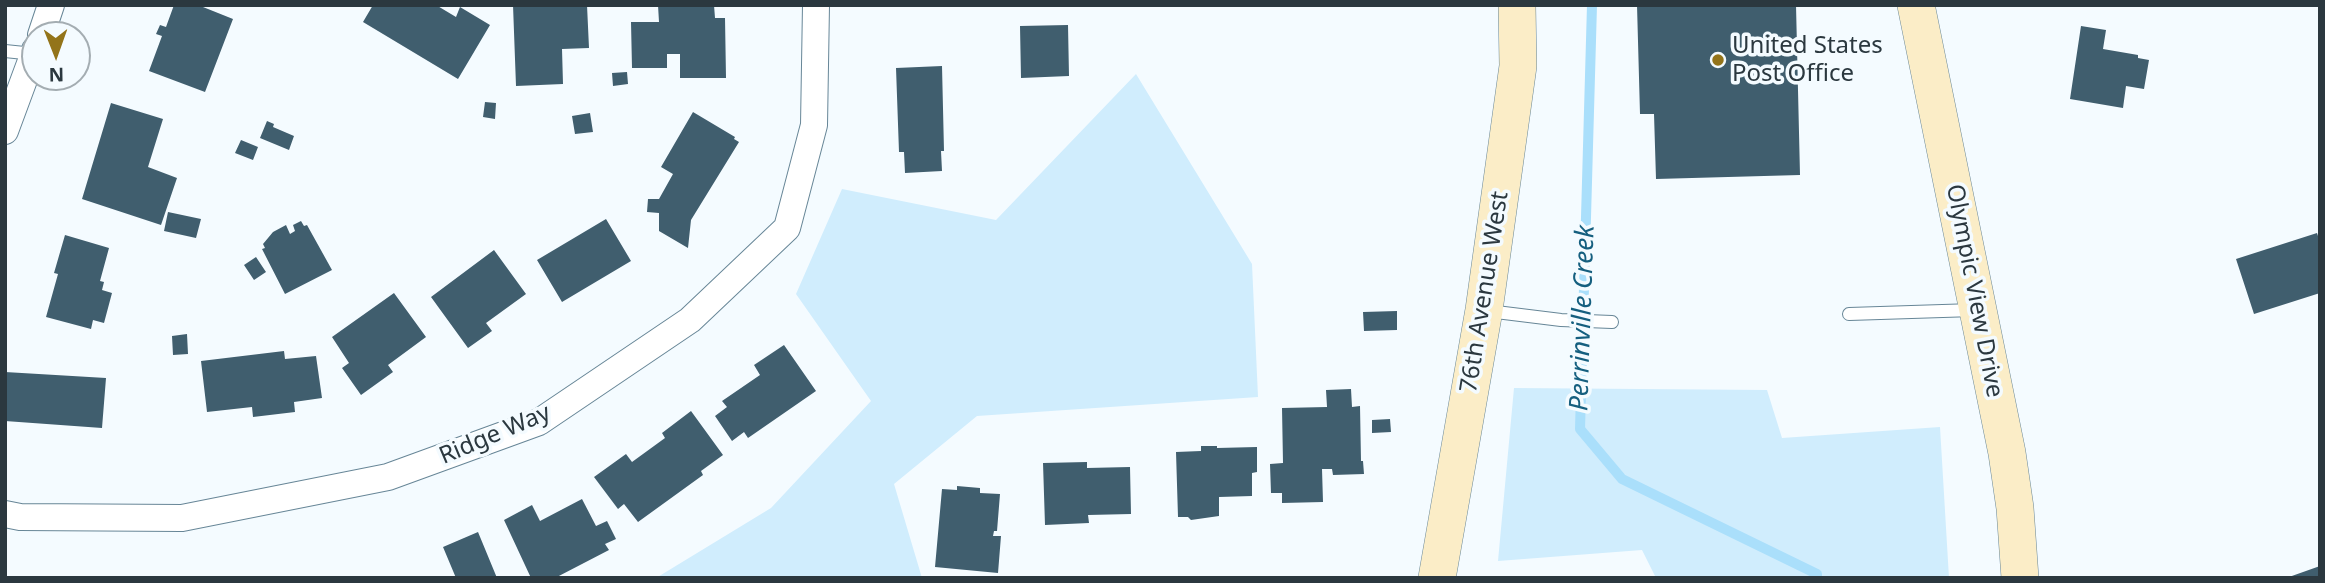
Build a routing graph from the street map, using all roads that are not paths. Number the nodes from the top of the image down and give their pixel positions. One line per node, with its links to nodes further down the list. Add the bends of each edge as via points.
1 (816, 5): 10 (street, Ridge Way, via 814,125 786,228 690,320 539,422 388,477 183,518)
2 (1517, 5): 6 (street, 76th Avenue West, via 1518,66)
3 (1916, 5): 7 (street, Olympic View Drive)
4 (21, 87): 5 (street)
5 (5, 131)
6 (1484, 310): 9 (lane); 11 (street, 76th Avenue West)
7 (1978, 310): 8 (lane); 12 (street, Olympic View Drive, via 2007,453)
8 (1849, 314)
9 (1612, 322)
10 (5, 514)
11 (1437, 578)
12 (2020, 578)

